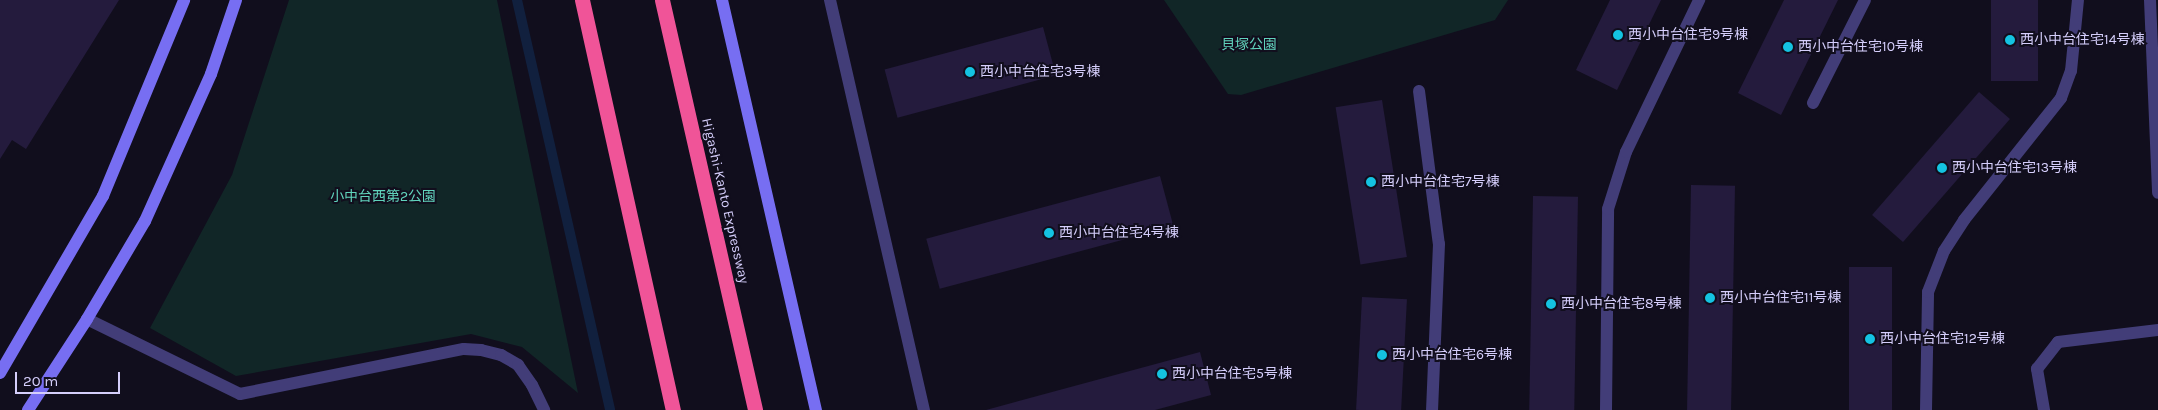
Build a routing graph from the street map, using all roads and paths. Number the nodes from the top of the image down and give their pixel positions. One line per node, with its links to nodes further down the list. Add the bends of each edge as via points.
1 (184, 0): 16 (street, via 103,196)
2 (236, 0): 14 (street, via 211,74 145,221)
3 (582, 0): 19 (highway)
4 (662, 0): 20 (highway, Higashi-Kanto Expressway)
5 (722, 0): 21 (street)
6 (830, 0): 22 (street)
7 (1699, 0): 24 (street, via 1626,152 1608,210)
8 (1865, 0): 12 (street)
9 (2078, 0): 25 (street, via 2071,71 2061,98 1964,220 1944,251 1928,292)
10 (2150, 0): 13 (street)
11 (1419, 91): 23 (street, via 1439,244)
12 (1813, 103)
13 (2158, 193)
14 (87, 319): 17 (street); 18 (street, via 240,394 464,349 482,350 500,355 518,366)
15 (2158, 330): 26 (street, via 2058,342 2037,369)
16 (0, 373)
17 (28, 410)
18 (544, 410)
19 (673, 410)
20 (755, 410)
21 (816, 410)
22 (924, 410)
23 (1432, 410)
24 (1606, 410)
25 (1926, 410)
26 (2044, 410)

